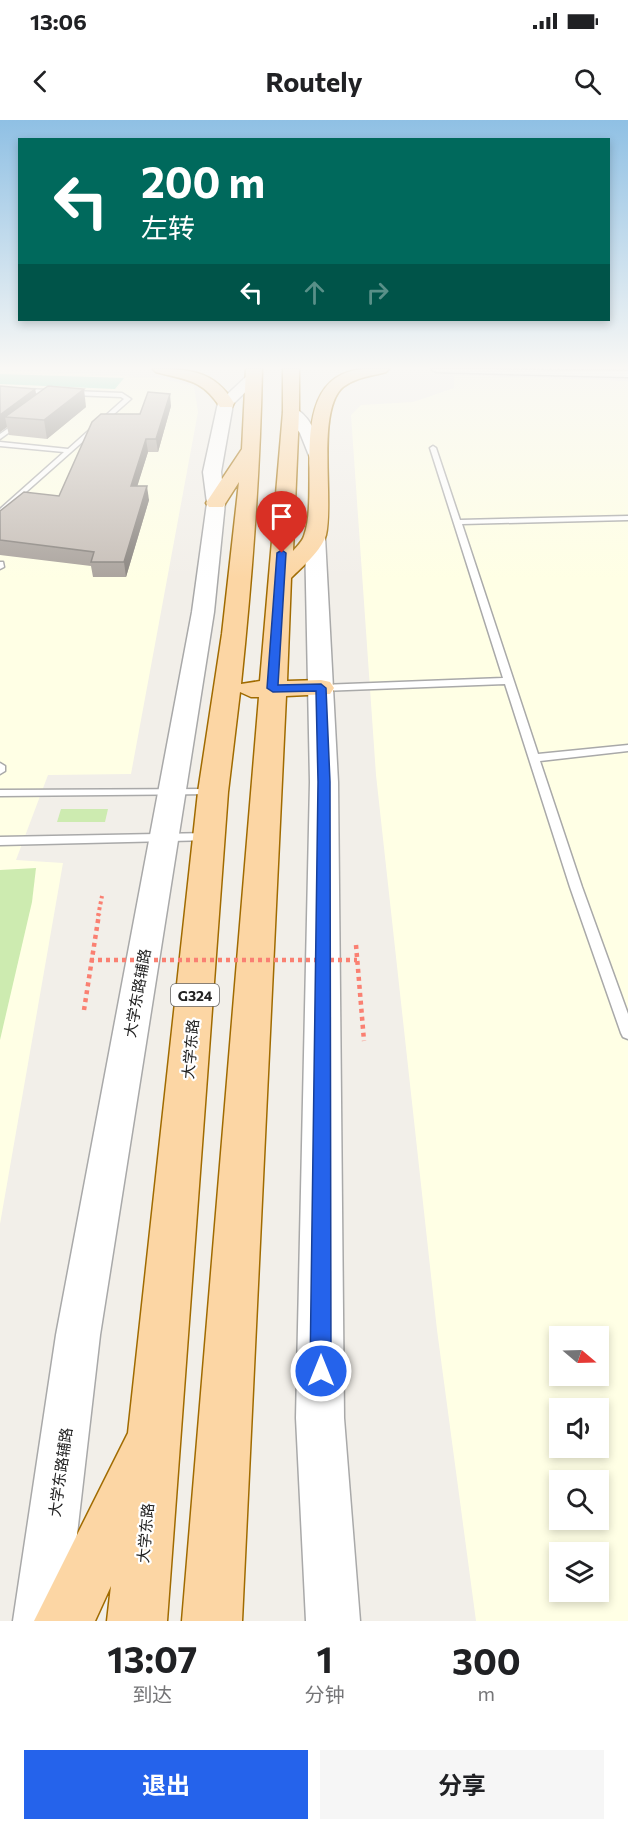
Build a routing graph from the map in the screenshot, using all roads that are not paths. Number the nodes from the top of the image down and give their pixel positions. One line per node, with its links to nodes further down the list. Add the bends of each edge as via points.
1 (83, 439): 10 (lane)
2 (219, 439): 14 (street, 大学东路辅路, via 212,472)
3 (251, 439): 8 (main road, 大学东路 / G324)
4 (289, 439): 19 (main road)
5 (311, 439): 11 (street)
6 (320, 439): 11 (main road)
7 (0, 444): 10 (lane)
8 (251, 448): 14 (main road); 23 (main road, 大学东路 / G324)
9 (433, 448): 17 (lane)
10 (69, 452): 13 (lane)
11 (318, 458): 18 (main road)
12 (0, 501): 13 (lane)
13 (12, 502): 15 (lane)
14 (216, 503): 28 (street, 大学东路辅路, via 203,612)
15 (0, 513)
16 (628, 518): 17 (lane)
17 (457, 522): 20 (lane)
18 (315, 537): 19 (main road); 22 (street)
19 (280, 577): 21 (main road)
20 (509, 681): 22 (lane); 25 (lane)
21 (273, 688): 22 (main road); 23 (main road); 39 (main road)
22 (321, 688): 40 (street, via 324,782 320,1418)
23 (228, 689): 29 (main road, 大学东路 / G324)
24 (628, 748): 25 (lane)
25 (534, 758): 34 (lane)
26 (0, 766): 27 (lane)
27 (0, 771)
28 (172, 791): 29 (lane); 30 (lane); 32 (street, 大学东路辅路)
29 (213, 792): 31 (main road, 大学东路 / G324)
30 (0, 793)
31 (209, 837): 32 (lane); 35 (main road, 大学东路 / G324)
32 (164, 840): 33 (lane); 36 (street, 大学东路辅路, via 78,1335)
33 (0, 842)
34 (628, 1033)
35 (155, 1432): 37 (main road); 38 (main road, 大学东路 / G324)
36 (40, 1621)
37 (64, 1621)
38 (137, 1621)
39 (212, 1621)
40 (333, 1621)

